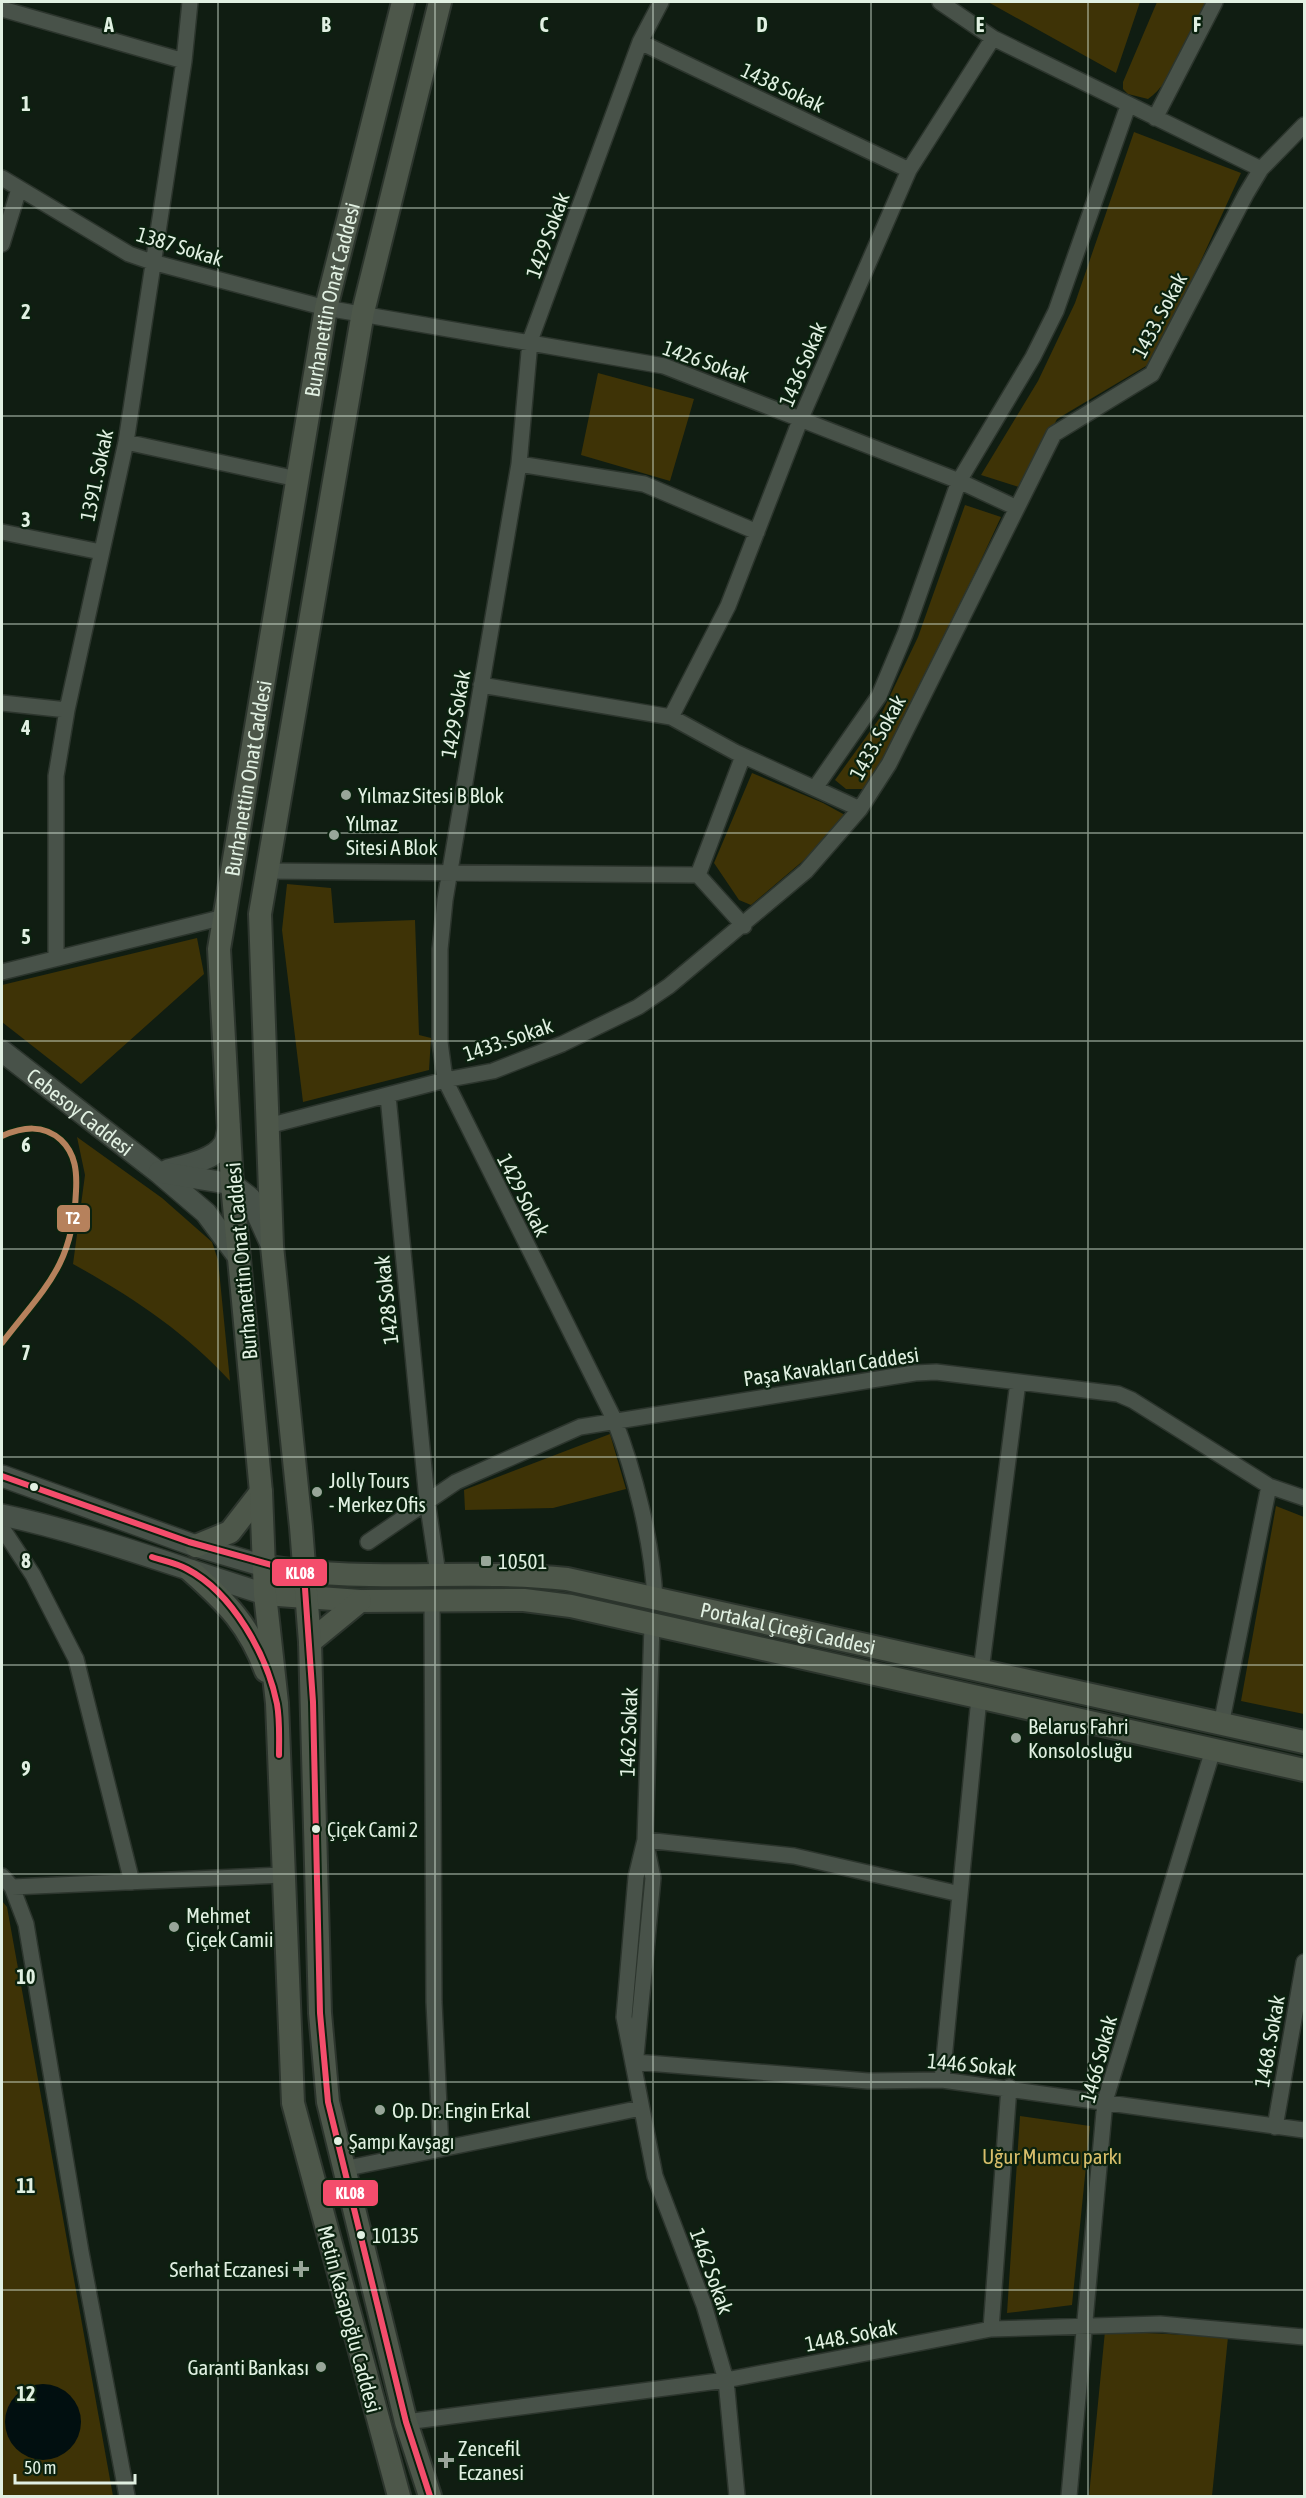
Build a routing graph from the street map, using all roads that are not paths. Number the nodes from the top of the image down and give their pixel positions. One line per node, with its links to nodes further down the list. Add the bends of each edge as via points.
1 (190, 2): 10 (street, 1391. Sokak)
2 (403, 2): 20 (main road, Burhanettin Onat Caddesi)
3 (440, 2): 21 (main road, Burhanettin Onat Caddesi)
4 (661, 2): 9 (street, 1429 Sokak)
5 (939, 2): 8 (street)
6 (1215, 2): 12 (street)
7 (2, 9): 10 (street)
8 (993, 38): 11 (street); 14 (street, 1436 Sokak)
9 (640, 42): 14 (street, 1438 Sokak); 22 (street, 1429 Sokak)
10 (184, 61): 19 (street, 1391. Sokak)
11 (1128, 106): 12 (street); 27 (street, via 1056,311)
12 (1155, 118): 15 (street)
13 (1305, 125): 15 (street, 1433. Sokak)
14 (909, 170): 23 (street, 1436 Sokak)
15 (1261, 170): 28 (street, 1433. Sokak, via 1152,374 1054,434)
16 (2, 178): 17 (street, 1387 Sokak)
17 (19, 189): 18 (street); 19 (street, 1387 Sokak, via 129,254)
18 (2, 244)
19 (152, 262): 20 (street, 1387 Sokak); 24 (street, 1391. Sokak)
20 (326, 308): 21 (street, 1387 Sokak); 26 (main road, Burhanettin Onat Caddesi)
21 (363, 312): 22 (street, 1426 Sokak); 39 (main road, Burhanettin Onat Caddesi)
22 (530, 341): 23 (street, 1426 Sokak, via 664,366); 25 (street, 1429 Sokak)
23 (801, 418): 27 (street, 1426 Sokak); 30 (street, 1436 Sokak)
24 (126, 442): 26 (street); 31 (street, 1391. Sokak)
25 (519, 464): 30 (street, via 644,484); 32 (street, 1429 Sokak)
26 (297, 479): 42 (main road, Burhanettin Onat Caddesi)
27 (959, 481): 28 (street, 1426 Sokak); 37 (street, via 879,696)
28 (1017, 508): 38 (street, 1433. Sokak, via 890,764)
29 (2, 532): 31 (street)
30 (757, 532): 35 (street, 1436 Sokak, via 728,606)
31 (100, 552): 34 (street, 1391. Sokak)
32 (481, 685): 35 (street); 40 (street, 1429 Sokak)
33 (2, 703): 34 (street)
34 (67, 710): 44 (street, 1391. Sokak, via 56,776)
35 (670, 717): 36 (street)
36 (743, 756): 37 (street); 41 (street)
37 (815, 788): 38 (street)
38 (860, 809): 43 (street, 1433. Sokak, via 806,871)
39 (266, 871): 40 (street); 50 (main road, Burhanettin Onat Caddesi, via 260,914)
40 (448, 874): 41 (street); 47 (street, 1429 Sokak, via 440,949 440,1042)
41 (698, 875): 43 (street)
42 (224, 917): 44 (street); 49 (main road, Burhanettin Onat Caddesi, via 219,949)
43 (744, 926): 47 (street, 1433. Sokak, via 638,1007 562,1044 493,1071)
44 (56, 958): 45 (street)
45 (2, 972)
46 (2, 1051): 51 (main road, Cebesoy Caddesi)
47 (445, 1080): 48 (street, 1433. Sokak); 56 (street, 1429 Sokak)
48 (388, 1096): 50 (street, 1433. Sokak); 61 (street, 1428 Sokak)
49 (230, 1120): 51 (main road, via 223,1145 213,1154 188,1166); 52 (main road, Burhanettin Onat Caddesi)
50 (268, 1126): 53 (main road, Burhanettin Onat Caddesi)
51 (158, 1172): 52 (main road); 54 (main road, Cebesoy Caddesi, via 206,1213)
52 (232, 1184): 53 (main road, via 250,1198); 54 (main road, Burhanettin Onat Caddesi)
53 (272, 1246): 63 (main road, Burhanettin Onat Caddesi)
54 (240, 1259): 59 (main road, Burhanettin Onat Caddesi)
55 (1018, 1382): 56 (street, Paşa Kavakları Caddesi, via 915,1373); 58 (street, Paşa Kavakları Caddesi, via 1118,1394); 79 (street)
56 (614, 1419): 61 (street, Paşa Kavakları Caddesi, via 580,1427 456,1482); 74 (street, 1429 Sokak, via 631,1471 654,1570)
57 (2, 1476): 66 (main road)
58 (1269, 1486): 60 (street, Paşa Kavakları Caddesi); 82 (street)
59 (261, 1492): 66 (main road, via 230,1532); 67 (main road, Burhanettin Onat Caddesi)
60 (1305, 1498)
61 (427, 1500): 65 (street, Paşa Kavakları Caddesi); 71 (street, 1428 Sokak)
62 (2, 1515): 69 (main road, via 59,1527)
63 (301, 1527): 68 (main road, Burhanettin Onat Caddesi); 70 (main road, via 311,1546 328,1563)
64 (2, 1528): 89 (street, via 33,1575 76,1659)
65 (368, 1542)
66 (196, 1546): 67 (main road)
67 (264, 1566): 68 (main road, Portakal Çiceği Caddesi); 72 (main road, Metin Kasapoğlu Caddesi)
68 (304, 1569): 70 (main road, Portakal Çiceği Caddesi); 73 (main road, Metin Kasapoğlu Caddesi)
69 (191, 1571): 72 (main road); 81 (main road, via 230,1606 246,1627)
70 (356, 1574): 71 (main road, Portakal Çiceği Caddesi)
71 (438, 1574): 74 (main road, Portakal Çiceği Caddesi, via 528,1574)
72 (265, 1594): 73 (main road, Portakal Çiceği Caddesi); 81 (main road, Metin Kasapoğlu Caddesi)
73 (305, 1598): 75 (main road, Portakal Çiceği Caddesi); 78 (main road, Metin Kasapoğlu Caddesi)
74 (655, 1599): 79 (main road, Portakal Çiceği Caddesi)
75 (360, 1601): 76 (main road, Portakal Çiceği Caddesi); 78 (main road)
76 (432, 1602): 77 (main road, Portakal Çiceği Caddesi, via 524,1600 571,1606); 99 (street, via 434,1991)
77 (652, 1625): 80 (main road, Portakal Çiceği Caddesi); 86 (street, 1462 Sokak)
78 (310, 1642): 100 (main road, Metin Kasapoğlu Caddesi, via 320,2013 328,2102)
79 (981, 1671): 82 (main road, Portakal Çiceği Caddesi)
80 (979, 1698): 84 (main road, Portakal Çiceği Caddesi); 90 (street)
81 (277, 1703): 87 (main road, Metin Kasapoğlu Caddesi)
82 (1221, 1725): 83 (main road, Portakal Çiceği Caddesi)
83 (1305, 1742)
84 (1213, 1750): 85 (main road, Portakal Çiceği Caddesi); 95 (street, 1466 Sokak)
85 (1305, 1770)
86 (645, 1840): 90 (street, via 794,1856); 92 (street, 1462 Sokak, via 653,1878)
87 (284, 1875): 89 (street); 107 (main road, Metin Kasapoğlu Caddesi, via 293,2103)
88 (7, 1882): 89 (street); 106 (street, via 26,1924 81,2252)
89 (132, 1882)
90 (960, 1894): 93 (street)
91 (1305, 1962): 97 (street, 1468. Sokak)
92 (635, 2062): 93 (street, 1446 Sokak, via 868,2081); 96 (street, 1462 Sokak)
93 (942, 2079): 94 (street, 1446 Sokak)
94 (1009, 2087): 95 (street, 1446 Sokak); 102 (street)
95 (1105, 2101): 97 (street, 1446 Sokak); 101 (street, 1466 Sokak)
96 (641, 2108): 99 (street); 104 (street, 1462 Sokak, via 655,2176 704,2305)
97 (1275, 2127): 98 (street, 1446 Sokak)
98 (1305, 2130)
99 (441, 2149): 100 (street)
100 (343, 2169): 105 (main road, Metin Kasapoğlu Caddesi)
101 (1084, 2325): 102 (street, 1448. Sokak); 103 (street, 1448. Sokak, via 1160,2324); 110 (street, 1466 Sokak)
102 (991, 2329): 104 (street, 1448. Sokak)
103 (1305, 2337)
104 (726, 2380): 105 (street, 1448. Sokak); 109 (street, 1462 Sokak)
105 (406, 2422): 108 (main road, Metin Kasapoğlu Caddesi)
106 (128, 2496)
107 (399, 2496)
108 (430, 2496)
109 (737, 2496)
110 (1069, 2496)

